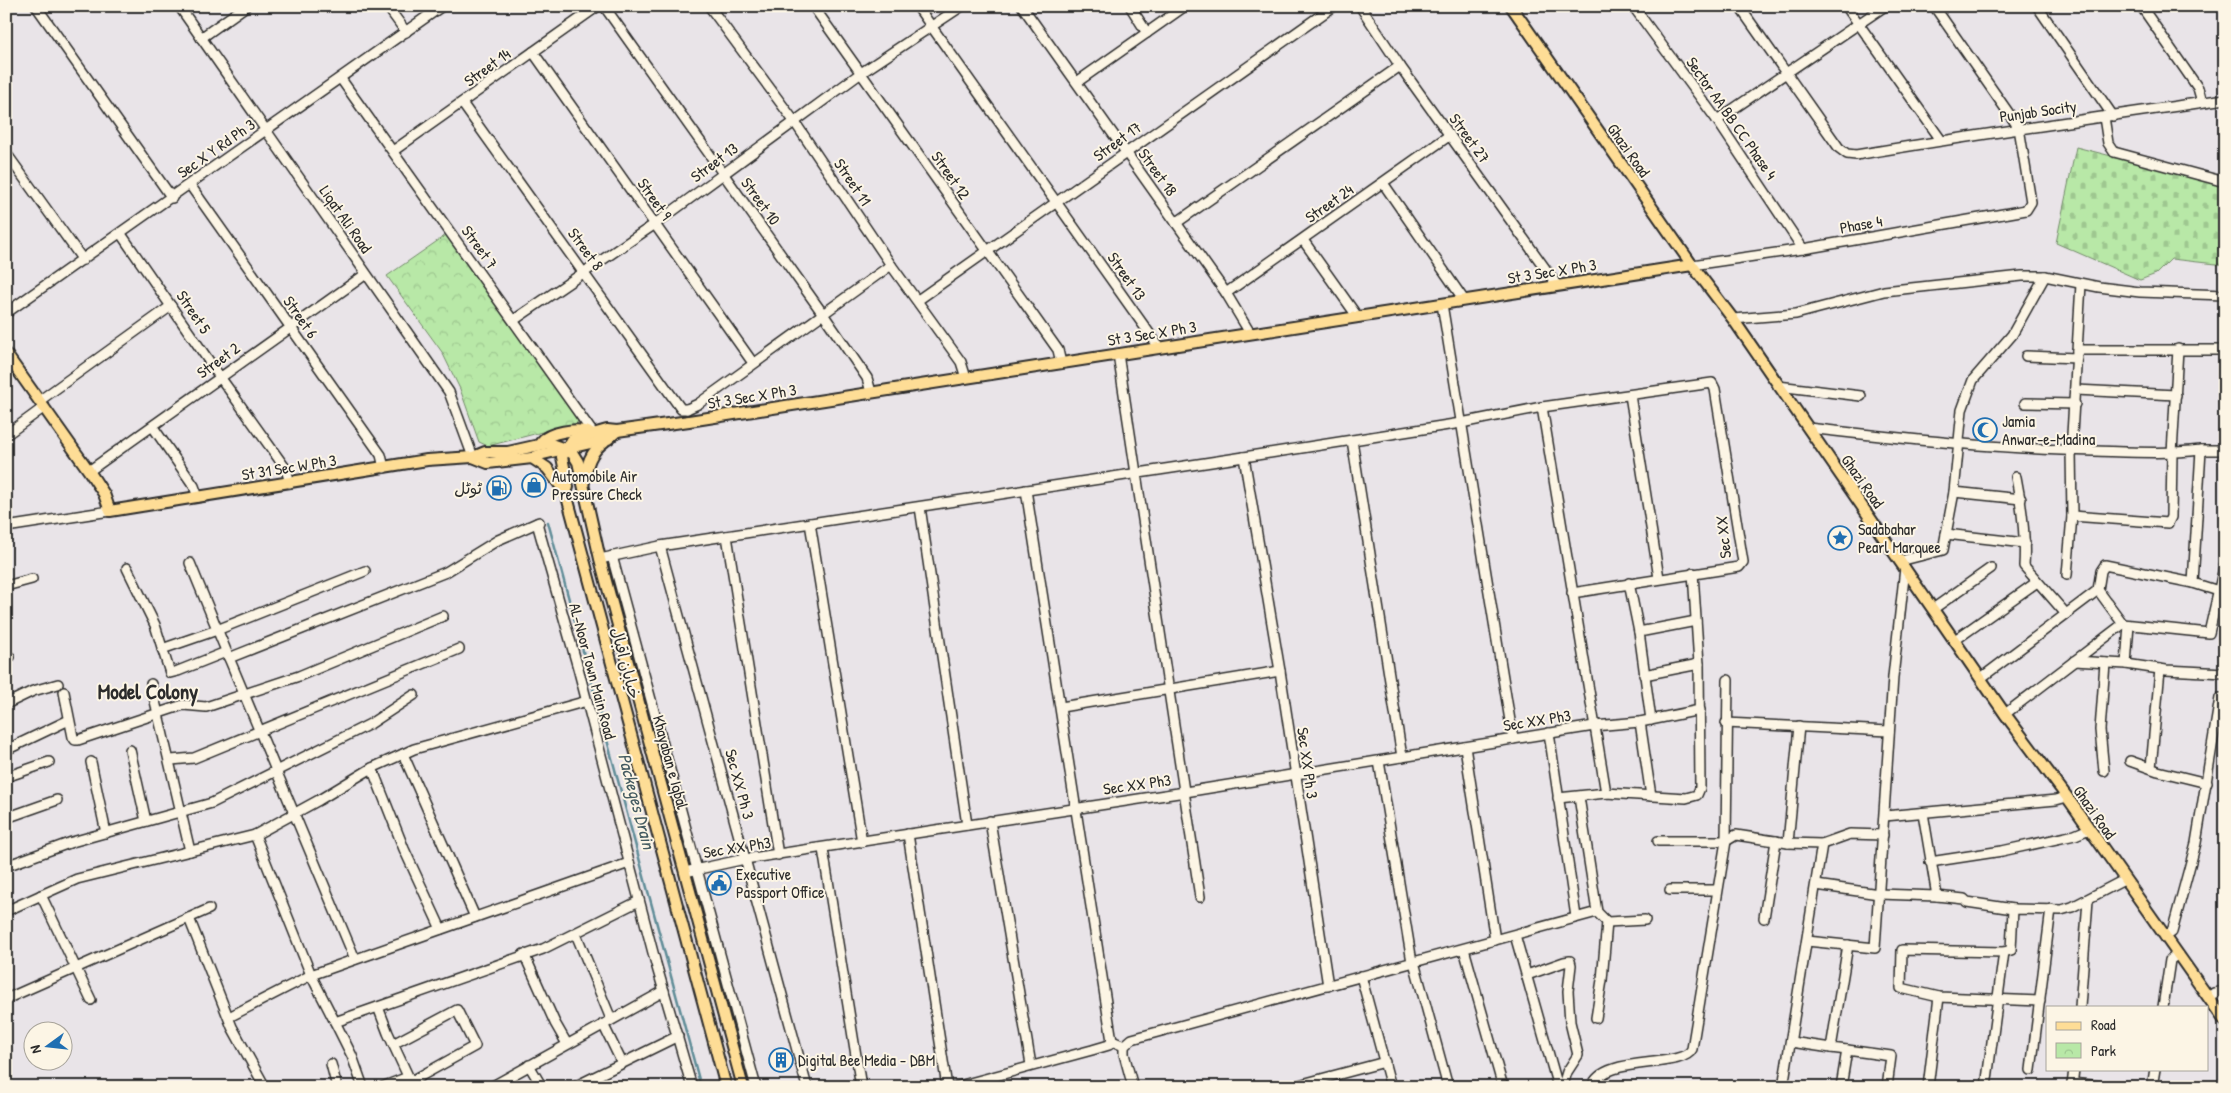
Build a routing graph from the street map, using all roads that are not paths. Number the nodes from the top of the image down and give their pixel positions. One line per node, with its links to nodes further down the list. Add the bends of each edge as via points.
1 (36, 6): 53 (street)
2 (179, 6): 29 (street, Liqat Ali Road)
3 (246, 6): 29 (street)
4 (387, 6): 27 (street)
5 (442, 6): 27 (street, Sec X Y Rd Ph 3)
6 (598, 6): 30 (street, Street 14)
7 (604, 6): 49 (street, Street 10)
8 (709, 6): 41 (street, Street 11)
9 (814, 6): 33 (street, Street 12)
10 (918, 6): 26 (street, Street 13)
11 (962, 6): 26 (street, Street 13)
12 (1022, 6): 35 (street, Street 18)
13 (1130, 6): 28 (street)
14 (1185, 6): 28 (street)
15 (1334, 6): 48 (street, Street 17)
16 (1360, 6): 31 (street, Street 27)
17 (1633, 6): 40 (street, Sector AA BB CC Phase 4)
18 (1740, 6): 32 (street)
19 (1846, 6): 25 (street)
20 (1885, 6): 25 (street)
21 (1934, 6): 42 (street)
22 (2037, 6): 39 (street)
23 (2141, 6): 37 (street, via 2198,88)
24 (1515, 8): 63 (main road, Ghazi Road)
25 (1859, 24): 32 (street); 45 (street)
26 (932, 26): 33 (street, Street 13); 54 (street, Street 13)
27 (406, 32): 34 (street, Sec X Y Rd Ph 3)
28 (1148, 32): 35 (street)
29 (201, 38): 43 (street, Liqat Ali Road)
30 (533, 52): 38 (street, Street 14); 56 (street, Street 9)
31 (1400, 66): 44 (street, Street 27); 55 (street)
32 (1787, 72): 40 (street); 45 (street, Punjab Socity, via 1839,148 1847,154)
33 (861, 73): 41 (street, Street 13); 60 (street, Street 12)
34 (341, 79): 43 (street, Sec X Y Rd Ph 3); 46 (street, Street 7)
35 (1077, 82): 48 (street, Street 18)
36 (2225, 99): 37 (street, Punjab Socity)
37 (2202, 102): 39 (street, Punjab Socity)
38 (462, 103): 46 (street, Street 14); 64 (street, Street 8)
39 (2109, 117): 42 (street, Punjab Socity); 50 (street, via 2108,143 2114,152)
40 (1717, 120): 59 (street, Sector AA BB CC Phase 4)
41 (794, 122): 49 (street, Street 13); 62 (street, Street 11)
42 (2019, 128): 45 (street, Punjab Socity); 59 (street, Phase 4, via 2032,202 2026,210)
43 (266, 132): 52 (street, Sec X Y Rd Ph 3); 65 (street, Liqat Ali Road)
44 (1450, 135): 51 (street, Street 24); 68 (street, Street 27)
45 (1941, 140)
46 (393, 151): 79 (street, Street 7)
47 (6, 152): 61 (street)
48 (1126, 153): 54 (street, Street 17); 55 (street, Street 18)
49 (723, 174): 56 (street, Street 13); 76 (street, Street 10)
50 (2225, 182)
51 (1383, 183): 58 (street, Street 24); 72 (street)
52 (190, 185): 53 (street, Sec X Y Rd Ph 3); 80 (street, Street 6)
53 (172, 198): 57 (street, Sec X Y Rd Ph 3)
54 (1057, 203): 60 (street, Street 17); 82 (street, Street 13)
55 (1176, 223): 69 (street, Street 18)
56 (655, 224): 64 (street, Street 13); 89 (street, Street 9)
57 (121, 234): 61 (street, Sec X Y Rd Ph 3); 74 (street, Street 5)
58 (1303, 240): 69 (street, Street 24); 77 (street)
59 (1803, 249): 63 (street, Phase 4)
60 (988, 253): 71 (street, Street 17); 90 (street, Street 12, via 1058,350)
61 (84, 260): 75 (street, Sec X Y Rd Ph 3)
62 (891, 265): 71 (street, Street 11); 76 (street)
63 (1692, 265): 68 (main road, St 3 Sec X Ph 3); 78 (main road, Ghazi Road)
64 (585, 273): 79 (street, Street 13); 103 (street, Street 8, via 681,409)
65 (366, 274): 80 (street, Street 2); 120 (street, Liqat Ali Road, via 449,392)
66 (2045, 276): 67 (street); 78 (street, via 1901,288 1796,314); 113 (street, via 2012,335 1973,380 1962,410)
67 (2081, 284): 70 (street, via 2140,292); 87 (street)
68 (1557, 285): 72 (main road, St 3 Sec X Ph 3)
69 (1226, 293): 81 (street, Street 18)
70 (2225, 295)
71 (918, 300): 92 (street, Street 11, via 961,362)
72 (1464, 300): 73 (main road, St 3 Sec X Ph 3)
73 (1442, 304): 77 (main road, St 3 Sec X Ph 3); 105 (street)
74 (172, 306): 91 (street, Street 5); 101 (street)
75 (6, 313)
76 (823, 314): 89 (street); 95 (street, Street 10, via 867,378)
77 (1357, 316): 81 (main road, St 3 Sec X Ph 3)
78 (1732, 318): 93 (main road, Ghazi Road)
79 (514, 320): 109 (street, Street 7)
80 (290, 327): 91 (street, Street 2); 123 (street, Street 6, via 381,455)
81 (1250, 333): 82 (main road, St 3 Sec X Ph 3)
82 (1159, 347): 86 (main road, St 3 Sec X Ph 3)
83 (2178, 349): 84 (street); 87 (street); 97 (street)
84 (2225, 350)
85 (6, 354): 101 (main road)
86 (1118, 354): 90 (main road, St 3 Sec X Ph 3); 125 (street)
87 (2077, 354): 88 (street); 94 (street)
88 (2026, 356)
89 (752, 363): 103 (street)
90 (1061, 363): 92 (main road, St 3 Sec X Ph 3)
91 (220, 377): 106 (street, Street 2); 127 (street, Street 5, via 286,469)
92 (966, 378): 95 (main road, St 3 Sec X Ph 3)
93 (1778, 386): 98 (street); 107 (main road, Ghazi Road)
94 (2076, 390): 97 (street); 100 (street)
95 (871, 392): 104 (main road, St 3 Sec X Ph 3)
96 (1630, 395): 102 (street); 151 (street, Sec XX, via 1705,382 1712,383 1715,389 1743,562 1739,567); 153 (street)
97 (2176, 395): 119 (street)
98 (1861, 396)
99 (2025, 404): 100 (street)
100 (2075, 404): 118 (street)
101 (41, 405): 110 (street); 124 (main road)
102 (1542, 407): 105 (street); 161 (street)
103 (687, 410): 104 (street)
104 (689, 421): 108 (main road, St 3 Sec X Ph 3)
105 (1461, 423): 112 (street); 205 (street)
106 (153, 427): 124 (street, Street 2); 132 (street, via 194,486)
107 (1808, 428): 113 (street); 147 (main road, Ghazi Road)
108 (617, 431): 109 (main road, St 3 Sec X Ph 3); 111 (main road)
109 (592, 433): 114 (main road, via 572,431 545,438); 115 (main road, St 3 Sec X Ph 3, via 572,440)
110 (6, 435)
111 (608, 439): 115 (main road); 128 (main road, via 590,456)
112 (1352, 440): 121 (street); 210 (street)
113 (1959, 444): 118 (street); 130 (street)
114 (539, 445): 115 (main road, St 31 Sec W Ph 3, via 550,443); 120 (main road, St 31 Sec W Ph 3, via 508,452 484,452)
115 (565, 449): 122 (main road, St 31 Sec W Ph 3); 128 (main road, Khayaban e Iqbal, via 576,458); 131 (main road, خیابان اقبال, via 562,457 568,487)
116 (2201, 450): 117 (street); 119 (street); 156 (street)
117 (2225, 450)
118 (2071, 451): 119 (street); 136 (street)
119 (2172, 453): 136 (street, via 2171,518 2168,523)
120 (473, 457): 122 (main road, St 31 Sec W Ph 3, via 488,464); 123 (main road, St 31 Sec W Ph 3, via 427,460)
121 (1244, 457): 125 (street); 178 (street, Sec XX Ph 3)
122 (532, 458): 131 (main road, via 553,474)
123 (384, 468): 127 (main road, St 31 Sec W Ph 3)
124 (89, 470): 135 (main road)
125 (1136, 473): 129 (street); 185 (street)
126 (2016, 477): 133 (street)
127 (290, 483): 132 (main road, St 31 Sec W Ph 3)
128 (583, 488): 144 (main road, Khayaban e Iqbal)
129 (1026, 490): 134 (street); 192 (street)
130 (1954, 492): 133 (street); 139 (street)
131 (566, 493): 298 (main road, خیابان اقبال)
132 (198, 497): 135 (main road, St 31 Sec W Ph 3)
133 (2021, 500): 141 (street)
134 (920, 507): 137 (street); 238 (street)
135 (110, 511): 138 (street)
136 (2072, 516): 152 (street)
137 (810, 523): 140 (street); 247 (street)
138 (6, 527)
139 (1946, 534): 141 (street); 147 (street, via 1943,550)
140 (728, 536): 142 (street); 252 (street, Sec XX Ph 3)
141 (2025, 543): 155 (street, via 2024,566)
142 (660, 546): 143 (street); 253 (street, Sec XX Ph 3)
143 (612, 556): 144 (street); 257 (street)
144 (600, 559): 258 (main road, Khayaban e Iqbal)
145 (190, 563): 167 (street)
146 (2225, 563): 160 (street)
147 (1902, 564): 162 (main road, Ghazi Road); 203 (street)
148 (127, 568): 170 (street, via 155,625)
149 (1991, 568): 162 (street)
150 (365, 571): 167 (street)
151 (1693, 573): 153 (street, Sec XX); 165 (street)
152 (2067, 575)
153 (1659, 578): 157 (street, Sec XX)
154 (32, 579): 158 (street)
155 (2037, 582): 163 (street); 169 (street)
156 (2192, 583): 159 (street, via 2105,565); 160 (street)
157 (1629, 584): 161 (street, Sec XX); 168 (street)
158 (6, 586)
159 (2098, 590): 163 (street); 166 (street)
160 (2222, 592): 166 (street, via 2209,633)
161 (1572, 593): 200 (street)
162 (1933, 609): 169 (main road, Ghazi Road)
163 (2066, 614): 181 (street)
164 (443, 616): 187 (street, via 300,676)
165 (1696, 621): 168 (street); 175 (street)
166 (2126, 625): 173 (street); 176 (street)
167 (217, 630): 170 (street); 172 (street)
168 (1638, 632): 180 (street)
169 (1955, 640): 181 (main road, Ghazi Road)
170 (162, 649): 172 (street, via 170,673)
171 (459, 649): 202 (street)
172 (228, 655): 187 (street); 190 (street, AL-Noor Town Main Road, via 446,572 498,540 538,522)
173 (2074, 662): 174 (street); 195 (street)
174 (2105, 663): 176 (street); 219 (street, via 2100,723)
175 (1699, 664): 180 (street); 193 (street)
176 (2126, 664): 177 (street)
177 (2160, 669): 179 (street); 217 (street)
178 (1280, 670): 185 (street); 220 (street, Sec XX Ph 3)
179 (2225, 673)
180 (1644, 675): 197 (street)
181 (1981, 678): 195 (main road, Ghazi Road)
182 (1728, 680): 199 (street)
183 (58, 684): 191 (street)
184 (151, 684): 194 (street)
185 (1169, 690): 192 (street); 223 (street)
186 (64, 692): 196 (street)
187 (243, 693): 194 (street, via 206,707 183,706); 202 (street)
188 (414, 695): 218 (street, via 370,724)
189 (2220, 698): 222 (street)
190 (586, 701): 209 (street); 255 (street, AL-Noor Town Main Road)
191 (6, 704)
192 (1061, 707): 230 (street)
193 (1700, 710): 197 (street, Sec XX Ph3); 225 (street, via 1700,788 1697,795 1686,798)
194 (159, 714): 196 (street, via 78,740 74,740); 211 (street)
195 (2005, 714): 227 (main road, Ghazi Road)
196 (69, 720): 207 (street)
197 (1651, 720): 198 (street, Sec XX Ph3)
198 (1640, 722): 200 (street, Sec XX Ph3); 225 (street)
199 (1726, 722): 201 (street); 245 (street)
200 (1594, 726): 204 (street, Sec XX Ph3); 224 (street)
201 (1799, 726): 203 (street); 248 (street)
202 (259, 731): 211 (street, via 194,758); 218 (street)
203 (1889, 731): 234 (street)
204 (1548, 733): 205 (street, Sec XX Ph3); 228 (street)
205 (1513, 739): 206 (street, Sec XX Ph3)
206 (1465, 747): 210 (street, Sec XX Ph3); 284 (street)
207 (6, 750)
208 (130, 750): 236 (street)
209 (403, 754): 216 (street); 274 (street)
210 (1402, 757): 212 (street, Sec XX Ph3)
211 (170, 760): 231 (street)
212 (1380, 761): 220 (street, Sec XX Ph3); 292 (street)
213 (2130, 761): 217 (street)
214 (49, 762): 221 (street)
215 (91, 762): 240 (street)
216 (372, 768): 233 (street); 280 (street)
217 (2150, 768): 222 (street)
218 (275, 771): 231 (street, via 212,803); 233 (street)
219 (2104, 771)
220 (1294, 774): 223 (street, Sec XX Ph3); 299 (street, Sec XX Ph 3)
221 (6, 777)
222 (2207, 783): 283 (street, via 2179,909 2172,932)
223 (1185, 792): 230 (street, Sec XX Ph3); 266 (street)
224 (1606, 793): 225 (street); 226 (street)
225 (1651, 796)
226 (1580, 797): 228 (street); 273 (street)
227 (2067, 797): 232 (street); 239 (main road, Ghazi Road)
228 (1558, 798): 275 (street)
229 (57, 800): 235 (street)
230 (1076, 808): 237 (street, Sec XX Ph3); 317 (street)
231 (182, 811): 236 (street); 251 (street)
232 (1923, 814): 234 (street); 254 (street)
233 (294, 815): 242 (street); 291 (street)
234 (1885, 816): 243 (street)
235 (6, 818)
236 (146, 821): 240 (street)
237 (990, 821): 238 (street, Sec XX Ph3); 328 (street)
238 (967, 825): 241 (street, Sec XX Ph3)
239 (2089, 830): 254 (street, via 2002,851); 259 (main road, Ghazi Road)
240 (106, 833): 256 (street)
241 (908, 834): 247 (street, Sec XX Ph3); 347 (street)
242 (255, 835): 251 (street); 294 (street)
243 (1883, 836): 249 (street, via 1850,834); 263 (street)
244 (1658, 841): 245 (street)
245 (1726, 841): 246 (street, via 1736,835); 262 (street)
246 (1776, 841): 248 (street); 277 (street)
247 (862, 842): 250 (street, Sec XX Ph3)
248 (1788, 843): 249 (street)
249 (1822, 844): 260 (street)
250 (823, 848): 252 (street, Sec XX Ph3); 346 (street)
251 (190, 851): 264 (street, via 77,879)
252 (778, 855): 253 (street, Sec XX Ph3)
253 (745, 859): 257 (street, Sec XX Ph3); 345 (street, Sec XX Ph 3)
254 (1930, 862): 265 (street)
255 (629, 863): 268 (street, AL-Noor Town Main Road); 274 (street)
256 (6, 866)
257 (698, 868): 258 (street, Sec XX Ph3); 344 (street)
258 (685, 872): 297 (main road, Khayaban e Iqbal)
259 (2124, 880): 267 (street); 283 (main road, Ghazi Road)
260 (1816, 885): 263 (street); 285 (street)
261 (1670, 890): 262 (street)
262 (1717, 890): 355 (street, via 1690,1053 1600,1074)
263 (1879, 894): 265 (street); 286 (street, via 1875,948)
264 (41, 895): 272 (street); 293 (street)
265 (1937, 896): 270 (street)
266 (1200, 897)
267 (2088, 900): 271 (street, via 2072,908); 309 (street)
268 (639, 901): 281 (street); 300 (street, AL-Noor Town Main Road)
269 (209, 909): 276 (street)
270 (2014, 909): 271 (street); 288 (street, via 2012,950)
271 (2051, 909): 307 (street)
272 (6, 911)
273 (1597, 912): 275 (street); 279 (street)
274 (475, 917): 280 (street)
275 (1576, 917): 282 (street)
276 (189, 918): 293 (street); 311 (street)
277 (1764, 918)
278 (1645, 920): 279 (street)
279 (1607, 922): 312 (street)
280 (441, 929): 291 (street)
281 (576, 934): 289 (street); 313 (street)
282 (1516, 935): 284 (street); 295 (street)
283 (2165, 937): 290 (main road, Ghazi Road)
284 (1495, 940): 287 (street)
285 (1807, 941): 286 (street); 318 (street)
286 (1848, 945): 322 (street)
287 (1464, 948): 292 (street); 353 (street)
288 (2004, 952): 302 (street, via 1902,950 1901,988); 305 (street)
289 (524, 954): 308 (street); 320 (street)
290 (2178, 954): 303 (main road, Ghazi Road); 310 (street, via 2170,960)
291 (356, 960): 294 (street)
292 (1413, 962): 296 (street); 352 (street)
293 (76, 968): 304 (street); 306 (street)
294 (310, 975): 311 (street); 315 (street)
295 (1527, 975): 354 (street); 354 (street, via 1570,961 1570,1022 1578,1055)
296 (1362, 976): 299 (street); 324 (street)
297 (714, 980): 298 (main road); 343 (main road, Khayaban e Iqbal)
298 (698, 983): 342 (main road, خیابان اقبال)
299 (1328, 986): 321 (street, via 1132,1039)
300 (664, 991): 313 (street); 316 (street, AL-Noor Town Main Road)
301 (2225, 991): 303 (street, via 2214,993)
302 (1939, 996): 305 (street); 359 (street)
303 (2209, 998): 314 (main road, Ghazi Road)
304 (6, 999)
305 (1999, 999): 307 (street); 360 (street)
306 (91, 1000)
307 (2040, 1001): 329 (street)
308 (378, 1006): 315 (street); 319 (street)
309 (2080, 1006)
310 (2164, 1006)
311 (228, 1017): 335 (street)
312 (1596, 1018)
313 (607, 1021): 320 (street); 325 (street)
314 (2225, 1021)
315 (335, 1022): 337 (street)
316 (678, 1036): 325 (street); 334 (street, AL-Noor Town Main Road)
317 (1112, 1041): 321 (street); 328 (street, via 1092,1050)
318 (1791, 1042): 322 (street); 356 (street)
319 (393, 1044): 332 (street); 332 (street, via 457,1010 475,1046)
320 (567, 1044): 327 (street)
321 (1124, 1046): 349 (street)
322 (1831, 1048): 323 (street)
323 (1847, 1050): 357 (street); 358 (street, via 1891,1056)
324 (1385, 1062): 350 (street); 351 (street)
325 (622, 1063): 341 (street)
326 (331, 1064): 336 (street)
327 (529, 1065): 339 (street); 340 (street)
328 (1030, 1065): 348 (street)
329 (2031, 1070)
330 (2074, 1070): 333 (street)
331 (2154, 1070): 362 (street)
332 (410, 1082): 338 (street)
333 (2072, 1085): 361 (street)
334 (689, 1086)
335 (265, 1087)
336 (336, 1087)
337 (363, 1087)
338 (382, 1087)
339 (491, 1087)
340 (542, 1087)
341 (574, 1087)
342 (726, 1087)
343 (743, 1087)
344 (756, 1087)
345 (807, 1087)
346 (861, 1087)
347 (947, 1087)
348 (954, 1087)
349 (1133, 1087)
350 (1291, 1087)
351 (1391, 1087)
352 (1448, 1087)
353 (1503, 1087)
354 (1559, 1087)
355 (1592, 1087)
356 (1783, 1087)
357 (1841, 1087)
358 (1887, 1087)
359 (1928, 1087)
360 (1986, 1087)
361 (2107, 1087)
362 (2152, 1087)

